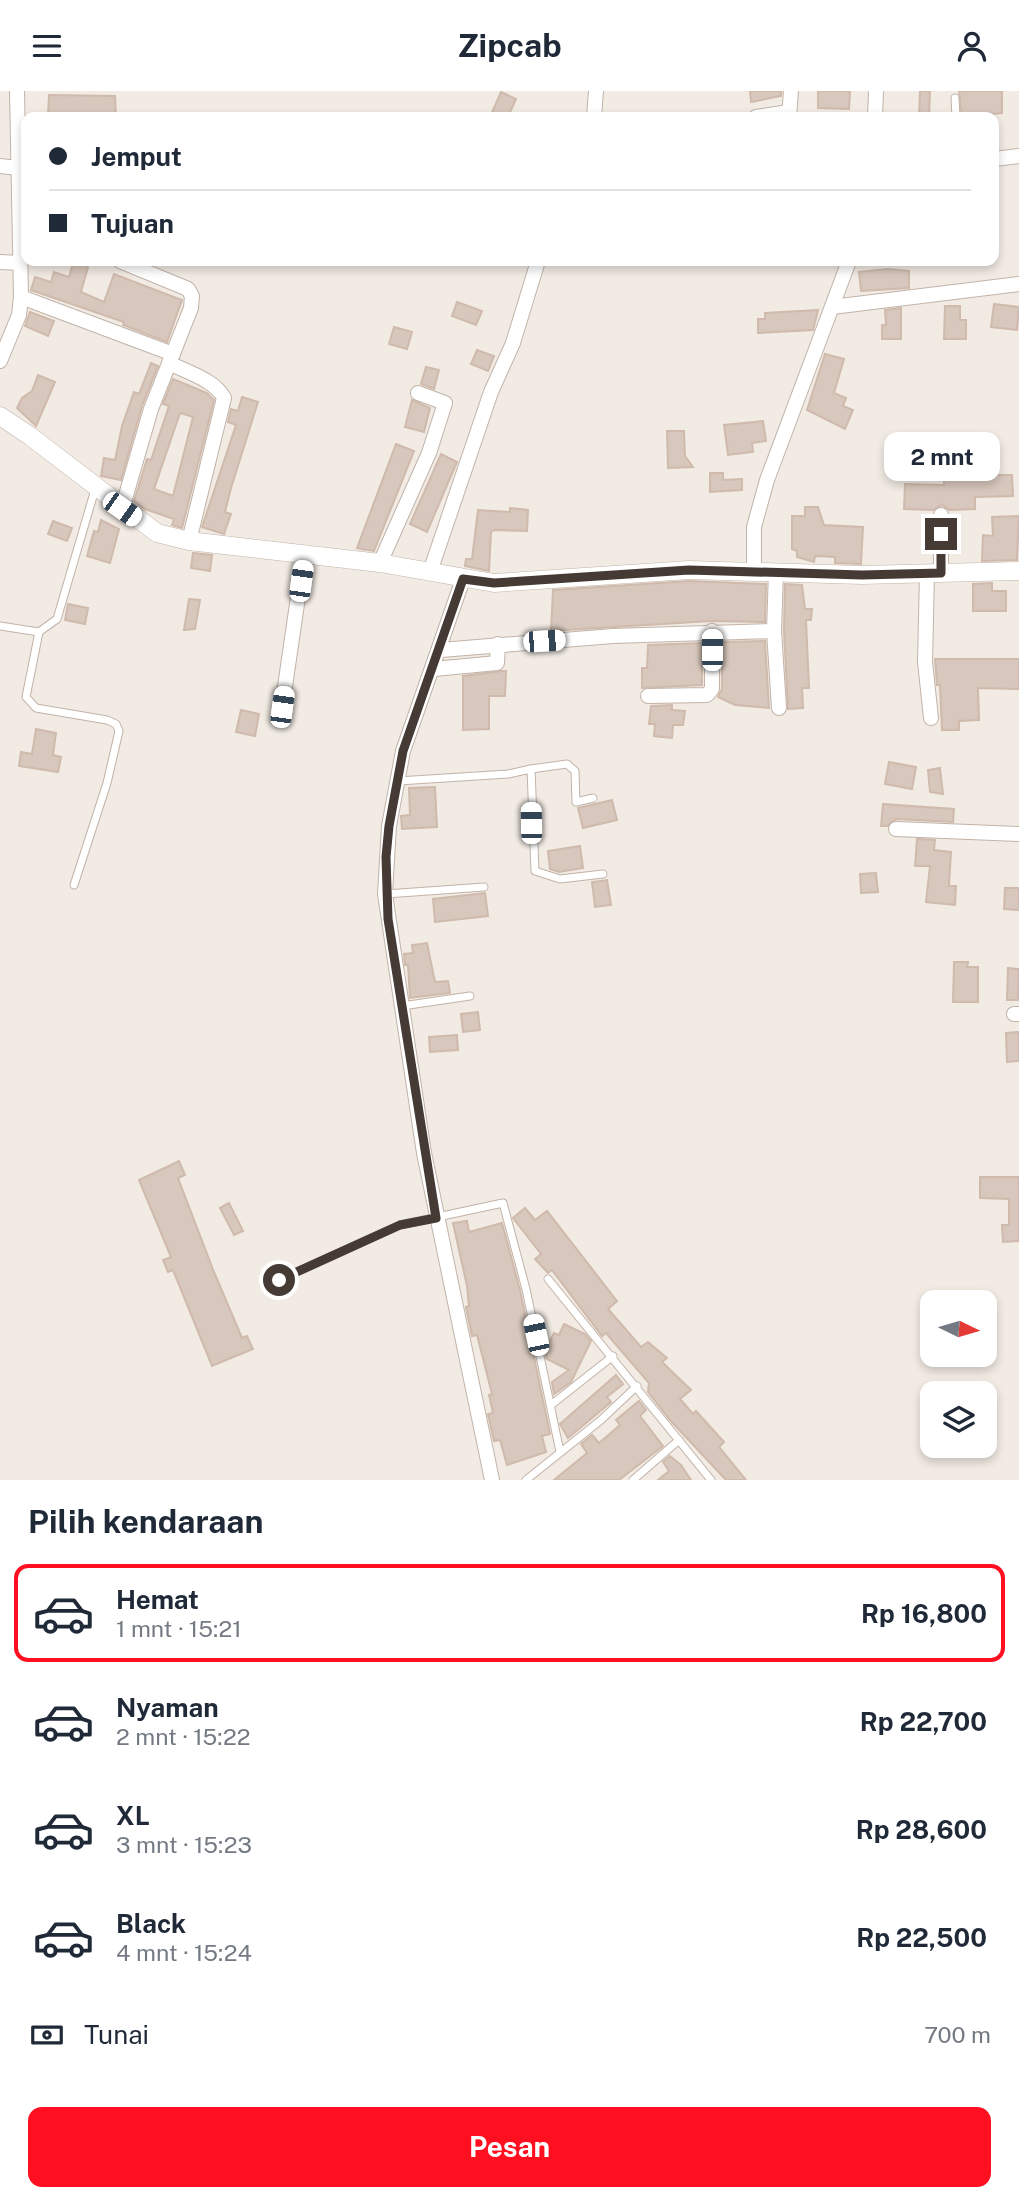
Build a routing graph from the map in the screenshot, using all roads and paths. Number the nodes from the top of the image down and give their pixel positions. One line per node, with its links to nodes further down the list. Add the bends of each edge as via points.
1 (17, 91): 13 (street)
2 (596, 91): 6 (street)
3 (791, 91): 7 (street)
4 (876, 91): 8 (street)
5 (955, 98): 9 (lane)
6 (594, 112)
7 (789, 112)
8 (875, 112)
9 (956, 112)
10 (1019, 156): 11 (street)
11 (999, 158)
12 (0, 166): 13 (street)
13 (18, 168): 14 (street)
14 (21, 205)
15 (21, 252): 17 (street)
16 (0, 262): 17 (street)
17 (20, 263): 22 (street)
18 (132, 266): 24 (street, via 188,289 192,296)
19 (536, 266): 36 (street)
20 (847, 266): 23 (street)
21 (1019, 284): 23 (street)
22 (21, 297): 24 (street); 25 (street, via 19,315)
23 (832, 307): 34 (street, via 767,481 754,527)
24 (171, 358): 29 (street); 31 (street, via 220,390 224,398)
25 (0, 361)
26 (418, 393): 33 (street, via 445,403 429,453)
27 (0, 416): 28 (street)
28 (96, 486): 29 (street); 43 (lane, via 57,619)
29 (122, 509): 31 (street, via 157,533)
30 (941, 515): 38 (street)
31 (189, 541): 32 (street)
32 (304, 556): 33 (street); 48 (street)
33 (380, 562): 36 (street)
34 (754, 570): 35 (street); 39 (street, via 625,572 494,583)
35 (776, 571): 38 (street); 42 (street)
36 (430, 572): 39 (street)
37 (1019, 572): 38 (street)
38 (934, 573): 50 (street, via 925,662)
39 (463, 579): 45 (street)
40 (0, 626): 43 (lane)
41 (712, 631): 42 (street); 44 (street); 47 (street, via 712,689 707,695)
42 (774, 631): 49 (street)
43 (39, 632): 57 (lane, via 26,697 30,704 107,720 119,731)
44 (498, 644): 45 (street); 46 (street, via 497,663)
45 (441, 650): 46 (street)
46 (434, 669): 52 (street, via 403,751)
47 (648, 696)
48 (282, 707)
49 (779, 708)
50 (930, 717)
51 (531, 769): 52 (lane); 53 (lane, via 567,764 575,771 576,801); 56 (lane, via 535,871 560,879)
52 (397, 781): 59 (street)
53 (593, 798)
54 (896, 829): 55 (street)
55 (1019, 834)
56 (603, 874)
57 (74, 885)
58 (484, 887): 59 (lane)
59 (385, 894): 61 (street)
60 (470, 996): 61 (lane)
61 (402, 1006): 62 (street)
62 (436, 1218): 64 (lane, via 400,1225); 67 (lane, via 503,1203); 70 (street)
63 (548, 1279): 65 (lane)
64 (279, 1280)
65 (613, 1356): 66 (lane); 67 (lane)
66 (637, 1386): 68 (lane); 69 (lane)
67 (551, 1405): 69 (lane)
68 (680, 1440): 72 (lane); 73 (lane)
69 (560, 1452): 71 (lane)
70 (492, 1480)
71 (526, 1480)
72 (632, 1480)
73 (711, 1480)

